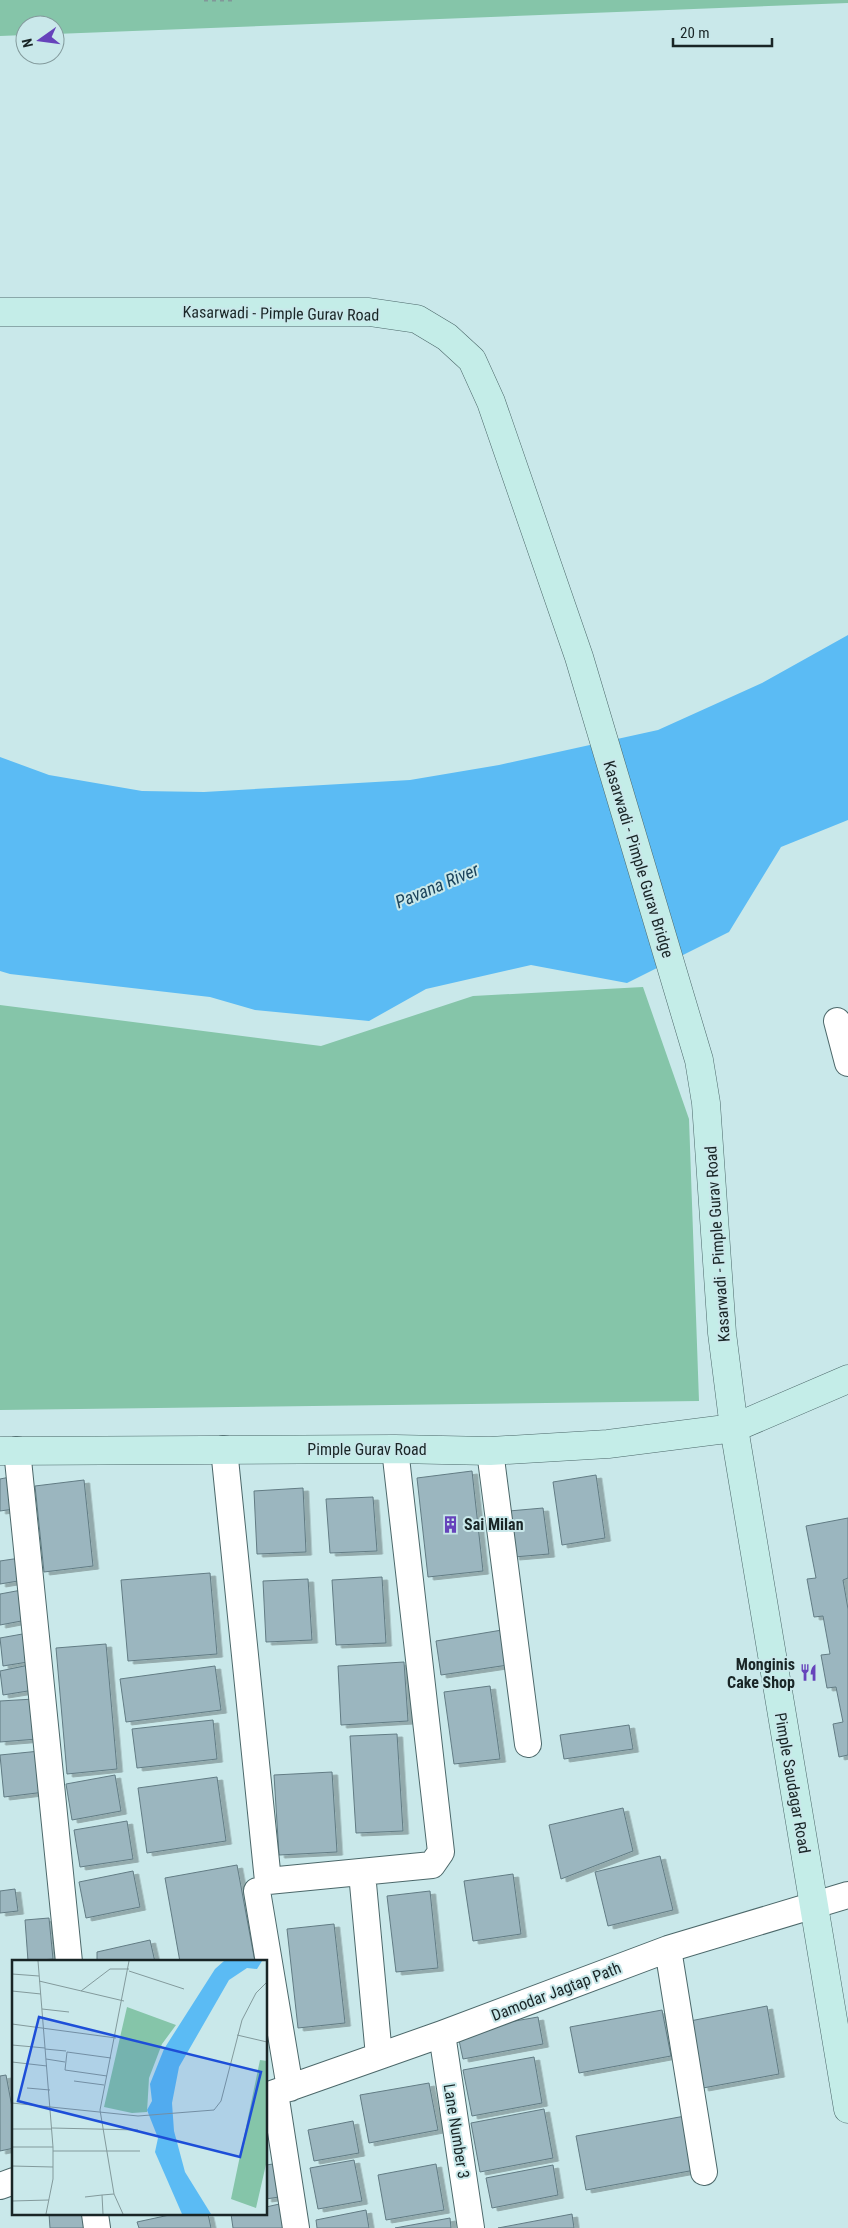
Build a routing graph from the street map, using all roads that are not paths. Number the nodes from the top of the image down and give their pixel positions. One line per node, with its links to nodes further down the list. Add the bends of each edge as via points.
1 (0, 312): 2 (street, Kasarwadi - Pimple Gurav Road, via 369,312 417,319 447,337 472,360 491,402)
2 (579, 657): 4 (street, Kasarwadi - Pimple Gurav Bridge)
3 (838, 1021): 5 (street)
4 (699, 1060): 7 (street, Kasarwadi - Pimple Gurav Road, via 706,1103 722,1333)
5 (848, 1063)
6 (848, 1379): 7 (street, Pimple Gurav Road)
7 (734, 1428): 11 (street, Pimple Gurav Road, via 608,1444); 16 (street, Pimple Saudagar Road)
8 (224, 1449): 9 (street, Pimple Gurav Road); 10 (street, Pimple Gurav Road); 13 (street, via 268,1881)
9 (395, 1449): 11 (street, Pimple Gurav Road); 13 (street, via 441,1852 432,1865)
10 (9, 1450): 18 (street)
11 (490, 1451): 12 (street)
12 (528, 1744)
13 (362, 1873): 22 (street)
14 (257, 1891): 19 (street)
15 (848, 1895): 16 (street, Damodar Jagtap Path)
16 (814, 1905): 17 (street, Damodar Jagtap Path); 24 (street, Pimple Saudagar Road)
17 (668, 1949): 21 (street, Damodar Jagtap Path); 25 (street)
18 (69, 1960)
19 (264, 1960)
20 (268, 2002): 23 (street)
21 (442, 2034): 22 (street, Damodar Jagtap Path); 29 (street, Lane Number 3)
22 (379, 2056): 23 (street, Damodar Jagtap Path)
23 (277, 2092): 28 (street)
24 (848, 2109)
25 (704, 2172)
26 (12, 2182): 27 (street)
27 (0, 2186)
28 (296, 2228)
29 (471, 2228)

